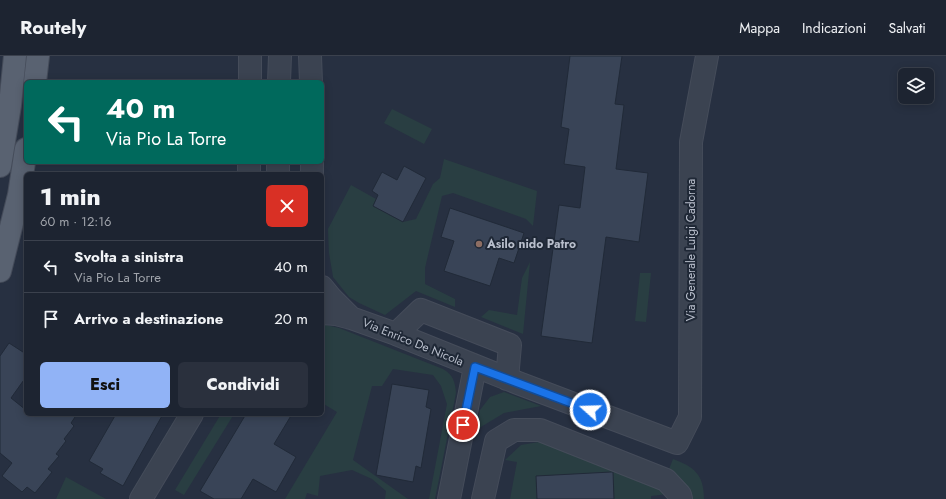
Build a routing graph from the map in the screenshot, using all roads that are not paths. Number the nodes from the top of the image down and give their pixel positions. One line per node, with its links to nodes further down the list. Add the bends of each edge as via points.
1 (15, 56): 11 (main road)
2 (38, 56): 7 (main road)
3 (250, 56): 8 (street)
4 (280, 56): 9 (street)
5 (310, 56): 10 (street)
6 (707, 56): 22 (street, Via Generale Luigi Cadorna, via 691,142 690,417)
7 (35, 80)
8 (250, 80)
9 (279, 80)
10 (311, 80)
11 (0, 166)
12 (24, 172): 13 (main road)
13 (22, 196): 14 (main road)
14 (0, 271)
15 (324, 289): 17 (street)
16 (324, 313): 17 (street, Via Enrico De Nicola)
17 (351, 318): 18 (street, Via Enrico De Nicola)
18 (396, 334): 19 (street, Via Enrico De Nicola); 20 (street, via 421,310 503,342 510,346)
19 (475, 367): 20 (street, Via Enrico De Nicola); 24 (street)
20 (507, 379): 22 (street, Via Enrico De Nicola)
21 (191, 416): 23 (street)
22 (677, 443)
23 (141, 499)
24 (451, 499)
25 (483, 499): 26 (street, via 496,441 514,430 540,430 666,480)
26 (681, 499)

